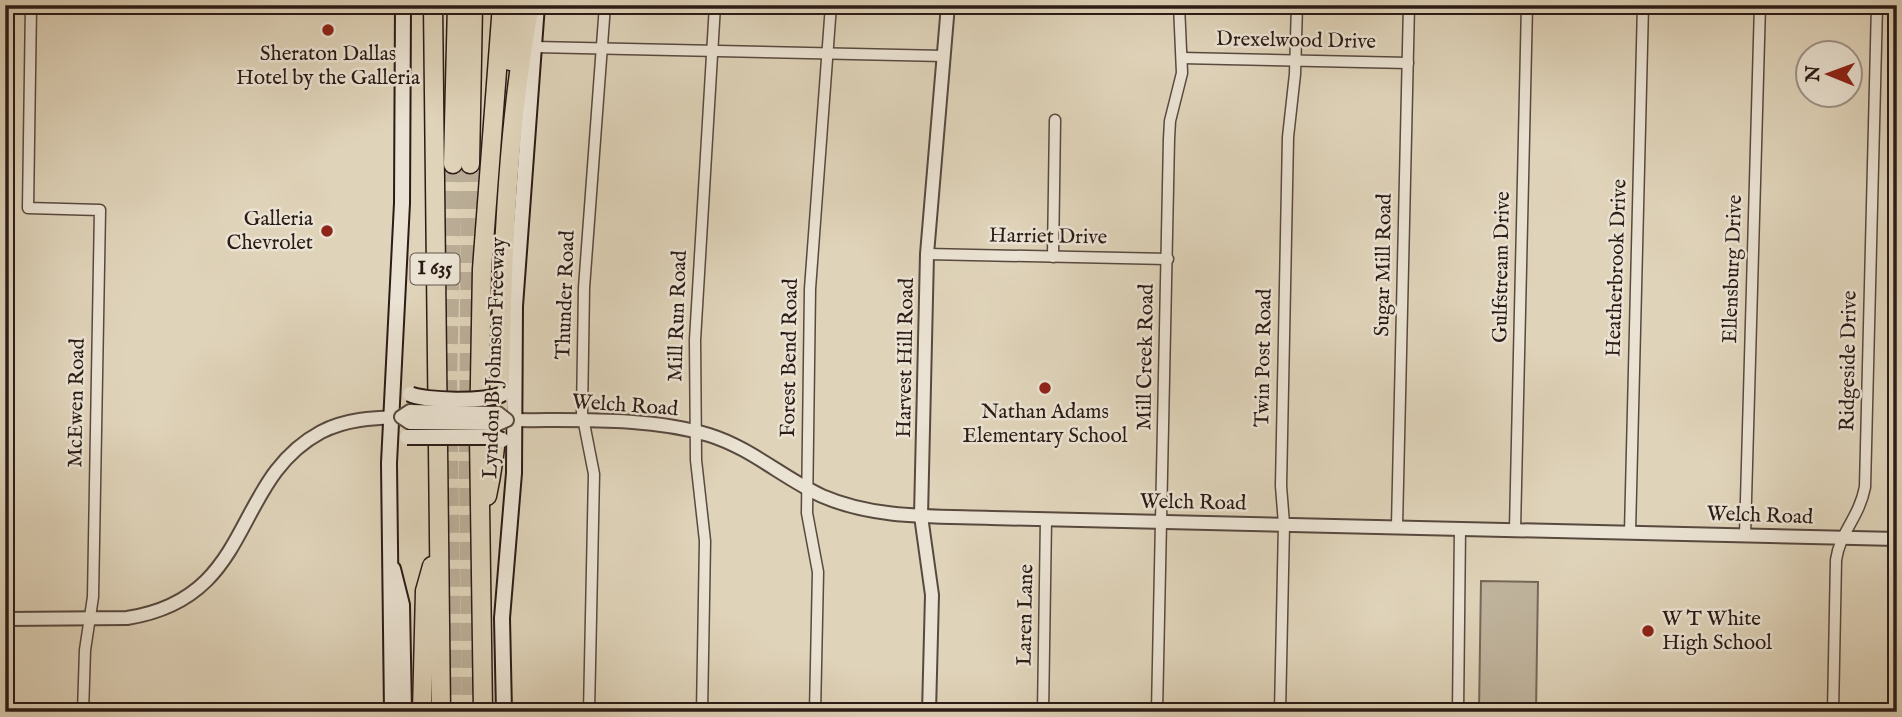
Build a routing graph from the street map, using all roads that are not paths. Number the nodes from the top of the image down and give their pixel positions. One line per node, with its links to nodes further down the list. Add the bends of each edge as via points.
1 (31, 5): 60 (street, McEwen Road, via 28,208 100,210)
2 (403, 5): 36 (main road, via 402,203)
3 (425, 5): 25 (highway)
4 (433, 5): 25 (highway, I 635)
5 (457, 5): 6 (highway, via 461,164)
6 (473, 5)
7 (502, 5): 32 (highway, Lyndon B Johnson Freeway / I 635)
8 (515, 5): 32 (highway, via 501,157)
9 (530, 5): 50 (highway, via 507,214 492,473)
10 (537, 5): 22 (main road, Lyndon B Johnson Freeway)
11 (605, 5): 23 (street, Thunder Road)
12 (715, 5): 24 (street, Mill Run Road)
13 (831, 5): 26 (street, Forest Bend Road)
14 (948, 5): 27 (street, Harvest Hill Road)
15 (1179, 5): 28 (street, Mill Creek Road)
16 (1297, 5): 29 (street, Twin Post Road)
17 (1409, 5): 30 (street, Sugar Mill Road)
18 (1527, 5): 52 (street, Gulfstream Drive)
19 (1643, 5): 53 (street, Heatherbrook Drive)
20 (1760, 5): 54 (street, Ellensburg Drive)
21 (1877, 5): 55 (street, Ridgeside Drive, via 1865,487 1861,508)
22 (535, 47): 23 (street); 37 (main road, Lyndon B Johnson Freeway, via 515,306)
23 (601, 48): 24 (street); 40 (street, Thunder Road, via 584,288)
24 (713, 49): 26 (street); 41 (street, Mill Run Road, via 700,233)
25 (432, 51): 57 (highway, I 635)
26 (827, 52): 27 (street); 44 (street, Forest Bend Road, via 812,251)
27 (944, 56): 33 (street, Harvest Hill Road)
28 (1182, 58): 29 (street, Drexelwood Drive); 35 (street, Mill Creek Road, via 1180,88 1170,121)
29 (1296, 61): 30 (street, Drexelwood Drive); 48 (street, Twin Post Road, via 1288,137)
30 (1408, 62): 49 (street, Sugar Mill Road)
31 (1055, 120): 34 (street)
32 (486, 194): 50 (highway, Lyndon B Johnson Freeway / I 635)
33 (927, 254): 34 (street, Harriet Drive); 45 (street, Harvest Hill Road)
34 (1053, 257): 35 (street, Harriet Drive)
35 (1168, 259): 47 (street, Mill Creek Road)
36 (394, 355): 37 (main road, bridge, via 398,374 410,394 422,398 488,399); 38 (main road)
37 (514, 382): 39 (main road, Lyndon B Johnson Freeway)
38 (396, 417): 39 (street, Welch Road, bridge, via 410,423 498,424); 42 (main road); 60 (street, Welch Road, via 335,427 292,453 225,561 193,593 143,615)
39 (511, 420): 40 (street, Welch Road); 43 (main road, Lyndon B Johnson Freeway)
40 (584, 422): 41 (street, Welch Road); 68 (street, Thunder Road, via 594,474)
41 (695, 432): 44 (street, Welch Road, via 731,443); 69 (street, Mill Run Road, via 705,541)
42 (389, 463): 43 (main road, bridge, via 397,445 407,437 493,437 502,440 512,456); 58 (main road)
43 (514, 473): 67 (main road, Lyndon B Johnson Freeway, via 502,618)
44 (807, 488): 45 (street, Welch Road, via 864,509); 70 (street, Forest Bend Road, via 818,572)
45 (921, 516): 46 (street, Welch Road); 71 (street, Harvest Hill Road, via 932,595)
46 (1046, 519): 47 (street, Welch Road); 72 (street, Laren Lane)
47 (1161, 522): 48 (street, Welch Road); 73 (street, Mill Creek Road)
48 (1284, 524): 49 (street, Welch Road); 74 (street, Twin Post Road)
49 (1397, 526): 51 (street, Welch Road)
50 (480, 527): 66 (highway, Lyndon B Johnson Freeway / I 635)
51 (1461, 528): 52 (street, Welch Road); 75 (street)
52 (1515, 529): 53 (street, Welch Road)
53 (1630, 532): 54 (street, Welch Road)
54 (1745, 535): 55 (street, Welch Road)
55 (1842, 538): 56 (street, Welch Road); 76 (street, Ridgeside Drive, via 1836,559)
56 (1897, 539)
57 (437, 546): 64 (highway, via 425,591); 65 (highway, I 635)
58 (389, 558): 62 (main road); 63 (main road, via 402,604)
59 (5, 619): 60 (street, Welch Road)
60 (90, 620): 61 (street, McEwen Road)
61 (83, 712)
62 (392, 712)
63 (404, 712)
64 (422, 712)
65 (441, 712)
66 (483, 712)
67 (504, 712)
68 (589, 712)
69 (702, 712)
70 (815, 712)
71 (929, 712)
72 (1044, 712)
73 (1157, 712)
74 (1280, 712)
75 (1458, 712)
76 (1833, 712)

